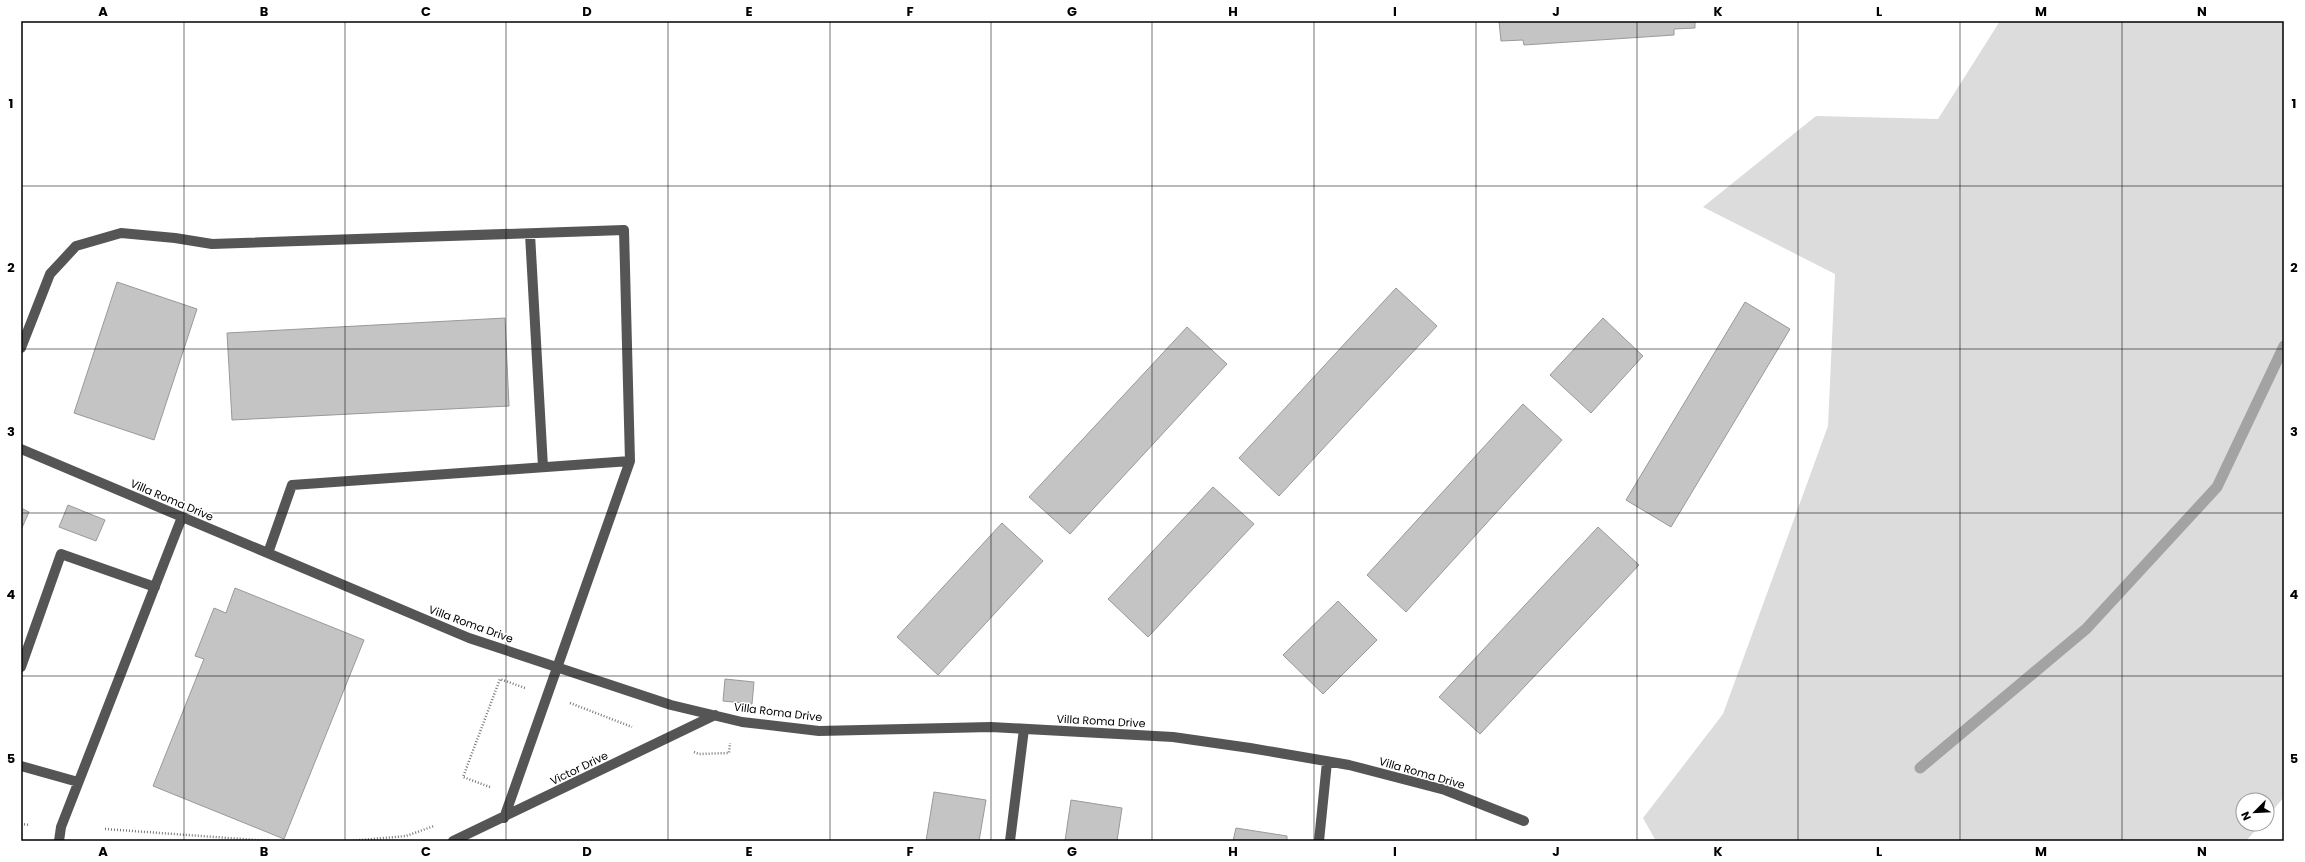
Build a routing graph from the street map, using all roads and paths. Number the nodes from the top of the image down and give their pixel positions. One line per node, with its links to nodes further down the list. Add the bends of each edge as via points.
1 (530, 234): 2 (street, via 212,244 121,233 76,246 50,274); 4 (street, via 624,230); 5 (street)
2 (21, 348)
3 (21, 449): 6 (street, Villa Roma Drive)
4 (630, 461): 5 (street); 10 (street)
5 (543, 468): 7 (street, via 292,485)
6 (182, 517): 7 (street, Villa Roma Drive); 8 (street)
7 (268, 553): 10 (street, Villa Roma Drive, via 469,638)
8 (155, 587): 9 (street, via 61,554); 15 (street)
9 (21, 667)
10 (557, 667): 11 (street, Villa Roma Drive, via 671,705); 16 (street)
11 (715, 715): 12 (street, Villa Roma Drive, via 742,722 819,731 991,727); 16 (street, Victor Drive)
12 (1024, 729): 13 (street, Villa Roma Drive, via 1174,737); 24 (street)
13 (1327, 762): 17 (street, Villa Roma Drive, via 1445,790); 25 (street)
14 (21, 766): 15 (street)
15 (78, 782): 21 (street, via 61,827)
16 (504, 818): 23 (street, Victor Drive)
17 (1524, 821)
18 (21, 824): 19 (path)
19 (30, 825)
20 (105, 829): 22 (path)
21 (59, 841)
22 (270, 841)
23 (454, 841)
24 (1010, 841)
25 (1319, 841)

